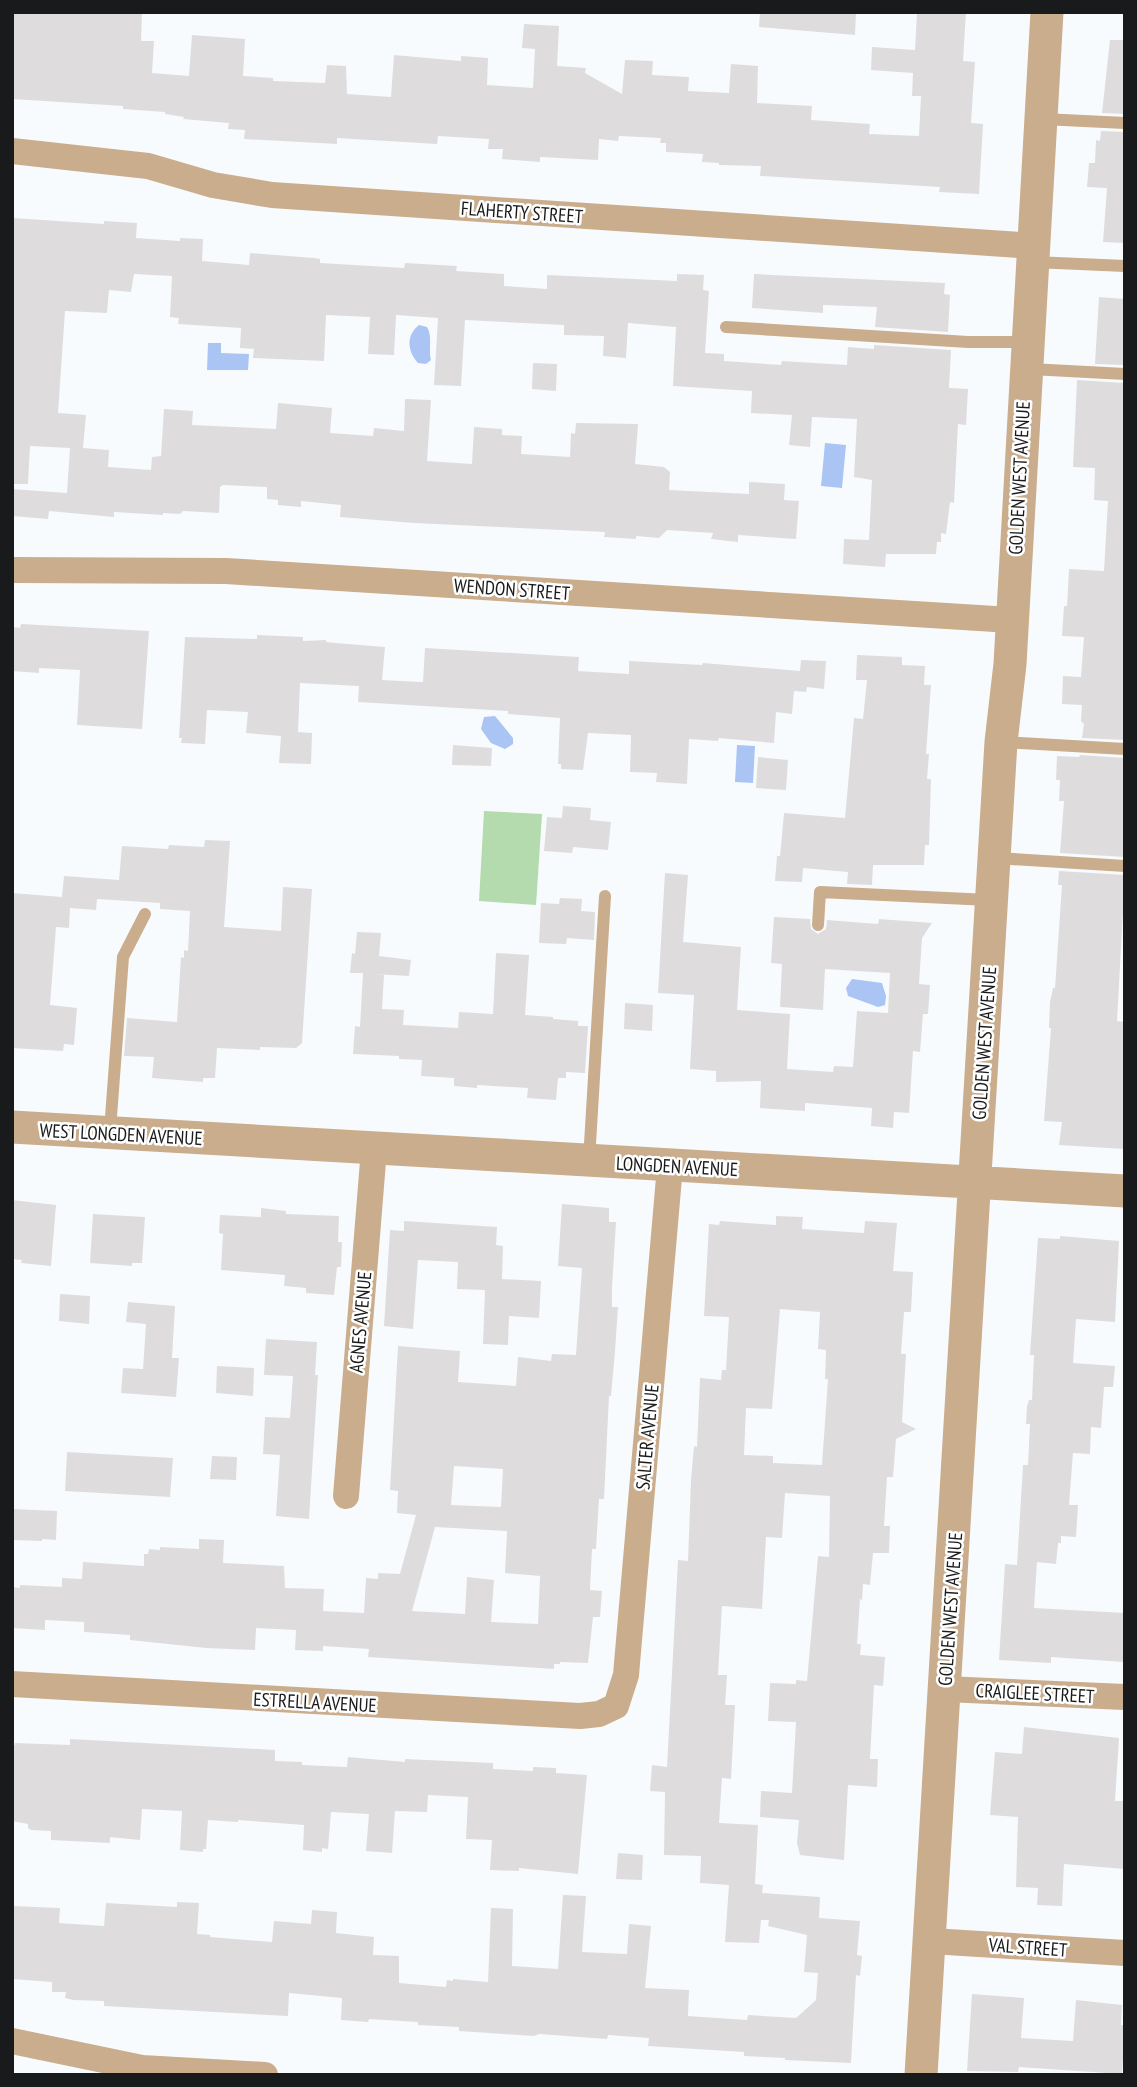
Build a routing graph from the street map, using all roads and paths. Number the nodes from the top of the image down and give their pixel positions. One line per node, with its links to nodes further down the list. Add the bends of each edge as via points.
1 (1047, 12): 2 (street, GOLDEN WEST AVENUE)
2 (1040, 119): 3 (lane); 5 (street, GOLDEN WEST AVENUE)
3 (1125, 123)
4 (12, 151): 5 (street, FLAHERTY STREET, via 148,166 272,195)
5 (1034, 254): 6 (lane); 8 (street, GOLDEN WEST AVENUE)
6 (1125, 267)
7 (726, 327): 8 (lane, via 968,342)
8 (1027, 355): 9 (lane); 11 (street, GOLDEN WEST AVENUE)
9 (1125, 374)
10 (12, 570): 11 (street, WENDON STREET, via 226,571)
11 (1011, 620): 12 (street, GOLDEN WEST AVENUE)
12 (1001, 742): 13 (lane); 14 (street, GOLDEN WEST AVENUE)
13 (1125, 749)
14 (996, 858): 15 (lane); 17 (street, GOLDEN WEST AVENUE)
15 (1125, 866)
16 (605, 896): 24 (lane)
17 (993, 900): 19 (lane, via 820,892); 26 (street, GOLDEN WEST AVENUE)
18 (145, 914): 21 (lane, via 123,957)
19 (818, 925)
20 (12, 1127): 21 (street, WEST LONGDEN AVENUE)
21 (110, 1134): 22 (street, WEST LONGDEN AVENUE)
22 (230, 1140): 23 (street, LONGDEN AVENUE)
23 (374, 1149): 24 (street, LONGDEN AVENUE); 28 (street, AGNES AVENUE)
24 (589, 1161): 25 (street, LONGDEN AVENUE)
25 (670, 1166): 26 (street, LONGDEN AVENUE); 32 (street, SALTER AVENUE, via 626,1675)
26 (975, 1183): 27 (street, LONGDEN AVENUE); 30 (street, GOLDEN WEST AVENUE)
27 (1125, 1191)
28 (346, 1496)
29 (12, 1684): 32 (street, ESTRELLA AVENUE, via 580,1716)
30 (945, 1689): 31 (street, CRAIGLEE STREET); 33 (street, GOLDEN WEST AVENUE)
31 (1125, 1697)
32 (616, 1706)
33 (931, 1941): 34 (street, VAL STREET); 37 (street, GOLDEN WEST AVENUE)
34 (1125, 1953)
35 (12, 2041): 36 (street, via 142,2067)
36 (265, 2075)
37 (921, 2075)

